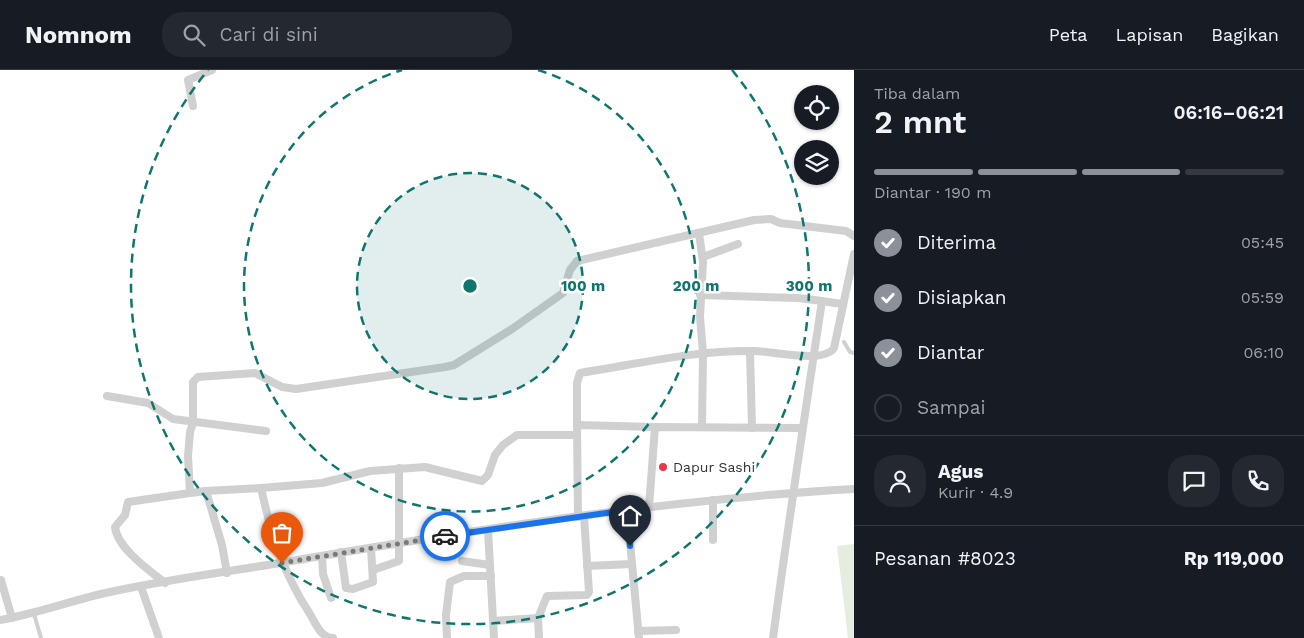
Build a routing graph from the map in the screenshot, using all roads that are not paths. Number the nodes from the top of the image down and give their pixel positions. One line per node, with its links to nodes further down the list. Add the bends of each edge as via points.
1 (212, 70): 2 (street, via 188,80)
2 (192, 106)
3 (699, 233): 4 (street, via 765,219 846,231); 7 (street); 17 (street, via 578,261 570,270 564,293 512,329 445,367 296,389 282,387 255,372 198,377 193,382)
4 (854, 236)
5 (738, 244): 7 (street)
6 (854, 254): 10 (street)
7 (702, 257): 8 (street)
8 (700, 295): 9 (street); 13 (street)
9 (822, 301): 10 (street); 15 (street)
10 (842, 304): 15 (street, via 834,348 828,355)
11 (844, 342): 14 (lane)
12 (750, 350): 13 (street); 15 (street); 21 (street)
13 (702, 353): 18 (street, via 580,373); 20 (street)
14 (854, 353)
15 (816, 356): 22 (street)
16 (107, 396): 17 (street, via 148,403 173,419)
17 (192, 423): 23 (street); 29 (street, via 188,456)
18 (577, 425): 19 (street); 24 (street)
19 (656, 427): 20 (street); 32 (street)
20 (702, 428): 21 (street)
21 (752, 428): 22 (street)
22 (802, 428): 30 (street)
23 (266, 431)
24 (577, 435): 25 (street, via 517,435 502,445 482,481 425,467); 34 (street)
25 (399, 468): 26 (street, via 370,471 322,483); 37 (street)
26 (261, 488): 28 (street); 42 (street)
27 (854, 489): 30 (street)
28 (206, 491): 29 (street); 47 (street)
29 (190, 492): 50 (street, via 128,502 125,515 115,527 130,553)
30 (793, 492): 31 (street); 66 (street)
31 (713, 500): 32 (street); 36 (street)
32 (649, 507): 33 (street)
33 (627, 510): 34 (street); 44 (street)
34 (581, 516): 35 (street); 45 (street)
35 (488, 530): 37 (street); 43 (street)
36 (712, 540)
37 (399, 543): 38 (street); 46 (street, via 397,564)
38 (371, 548): 39 (street); 46 (street)
39 (341, 552): 40 (street); 46 (street, via 346,588 371,584)
40 (322, 556): 42 (street); 52 (street, via 323,574)
41 (462, 560): 43 (street)
42 (282, 563): 47 (street); 62 (street, via 296,594 322,634)
43 (490, 564): 48 (street)
44 (631, 564): 45 (street); 59 (street)
45 (587, 566): 55 (street, via 587,595 547,596)
46 (373, 570)
47 (227, 573): 50 (street)
48 (491, 576): 57 (street); 63 (street, via 464,576 450,582)
49 (1, 580): 54 (street)
50 (165, 583): 51 (street)
51 (142, 587): 53 (street, via 101,594); 61 (street)
52 (331, 598)
53 (34, 614): 54 (street); 60 (lane)
54 (12, 618): 56 (street)
55 (538, 618): 57 (street); 65 (street)
56 (0, 620)
57 (493, 622): 64 (street)
58 (676, 630): 59 (street)
59 (639, 634)
60 (42, 638)
61 (159, 638)
62 (333, 638)
63 (447, 638)
64 (494, 638)
65 (539, 638)
66 (773, 638)

